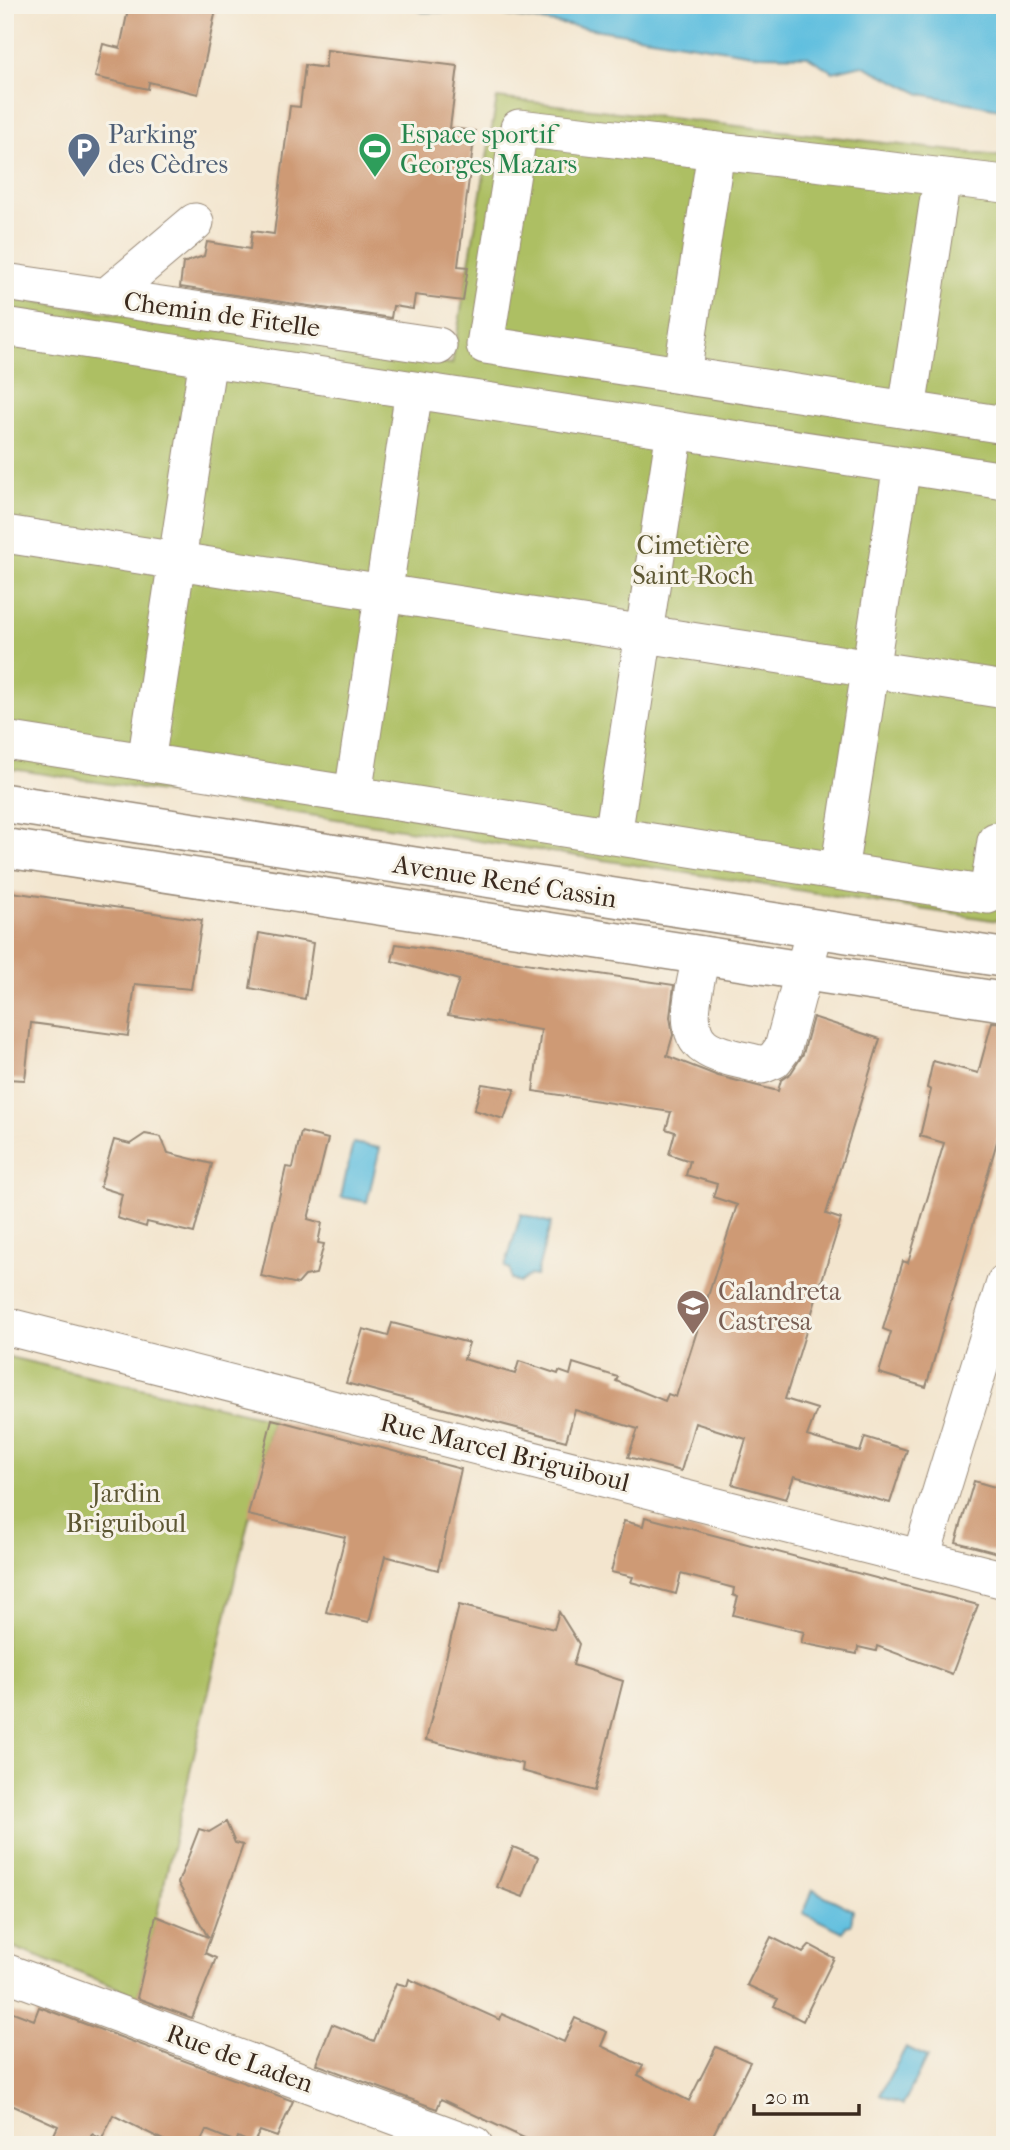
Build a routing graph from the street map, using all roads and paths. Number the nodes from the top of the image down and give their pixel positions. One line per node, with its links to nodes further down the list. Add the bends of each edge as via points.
1 (716, 151): 2 (street); 10 (street); 10 (street, via 519,128 487,331 485,345)
2 (942, 177): 3 (street); 12 (street)
3 (1005, 184)
4 (195, 222): 6 (street)
5 (5, 282): 6 (street, Chemin de Fitelle)
6 (106, 297): 8 (street, Chemin de Fitelle)
7 (5, 327): 9 (street)
8 (438, 346)
9 (208, 358): 11 (street); 18 (street)
10 (682, 375): 12 (street)
11 (414, 390): 14 (street); 19 (street)
12 (908, 410): 13 (street)
13 (1005, 425)
14 (675, 430): 15 (street); 20 (street)
15 (902, 465): 16 (street); 21 (street)
16 (1005, 481)
17 (5, 534): 18 (street)
18 (177, 561): 19 (street); 24 (street)
19 (383, 593): 20 (street); 25 (street)
20 (644, 634): 21 (street); 27 (street)
21 (870, 669): 22 (street); 30 (street)
22 (1005, 690)
23 (5, 740): 24 (street)
24 (146, 762): 25 (street)
25 (353, 795): 27 (street)
26 (5, 803): 31 (main road, Avenue René Cassin)
27 (613, 836): 30 (street)
28 (1005, 842): 30 (street, via 996,841 988,895)
29 (5, 848): 33 (main road, Avenue René Cassin)
30 (839, 871)
31 (597, 895): 32 (main road, Avenue René Cassin); 33 (main road)
32 (816, 929): 35 (main road, Avenue René Cassin); 36 (street)
33 (590, 938): 34 (main road, Avenue René Cassin)
34 (701, 955): 36 (main road, Avenue René Cassin); 36 (street, via 690,1025 694,1038 707,1049 762,1065 783,1048)
35 (1005, 958)
36 (806, 971): 37 (main road, Avenue René Cassin)
37 (1005, 1002)
38 (1005, 1283): 40 (street)
39 (5, 1326): 40 (street, Rue Marcel Briguiboul)
40 (921, 1557): 41 (street, Rue Marcel Briguiboul)
41 (1005, 1580)
42 (5, 1972): 43 (street, Rue de Laden)
43 (474, 2145)

